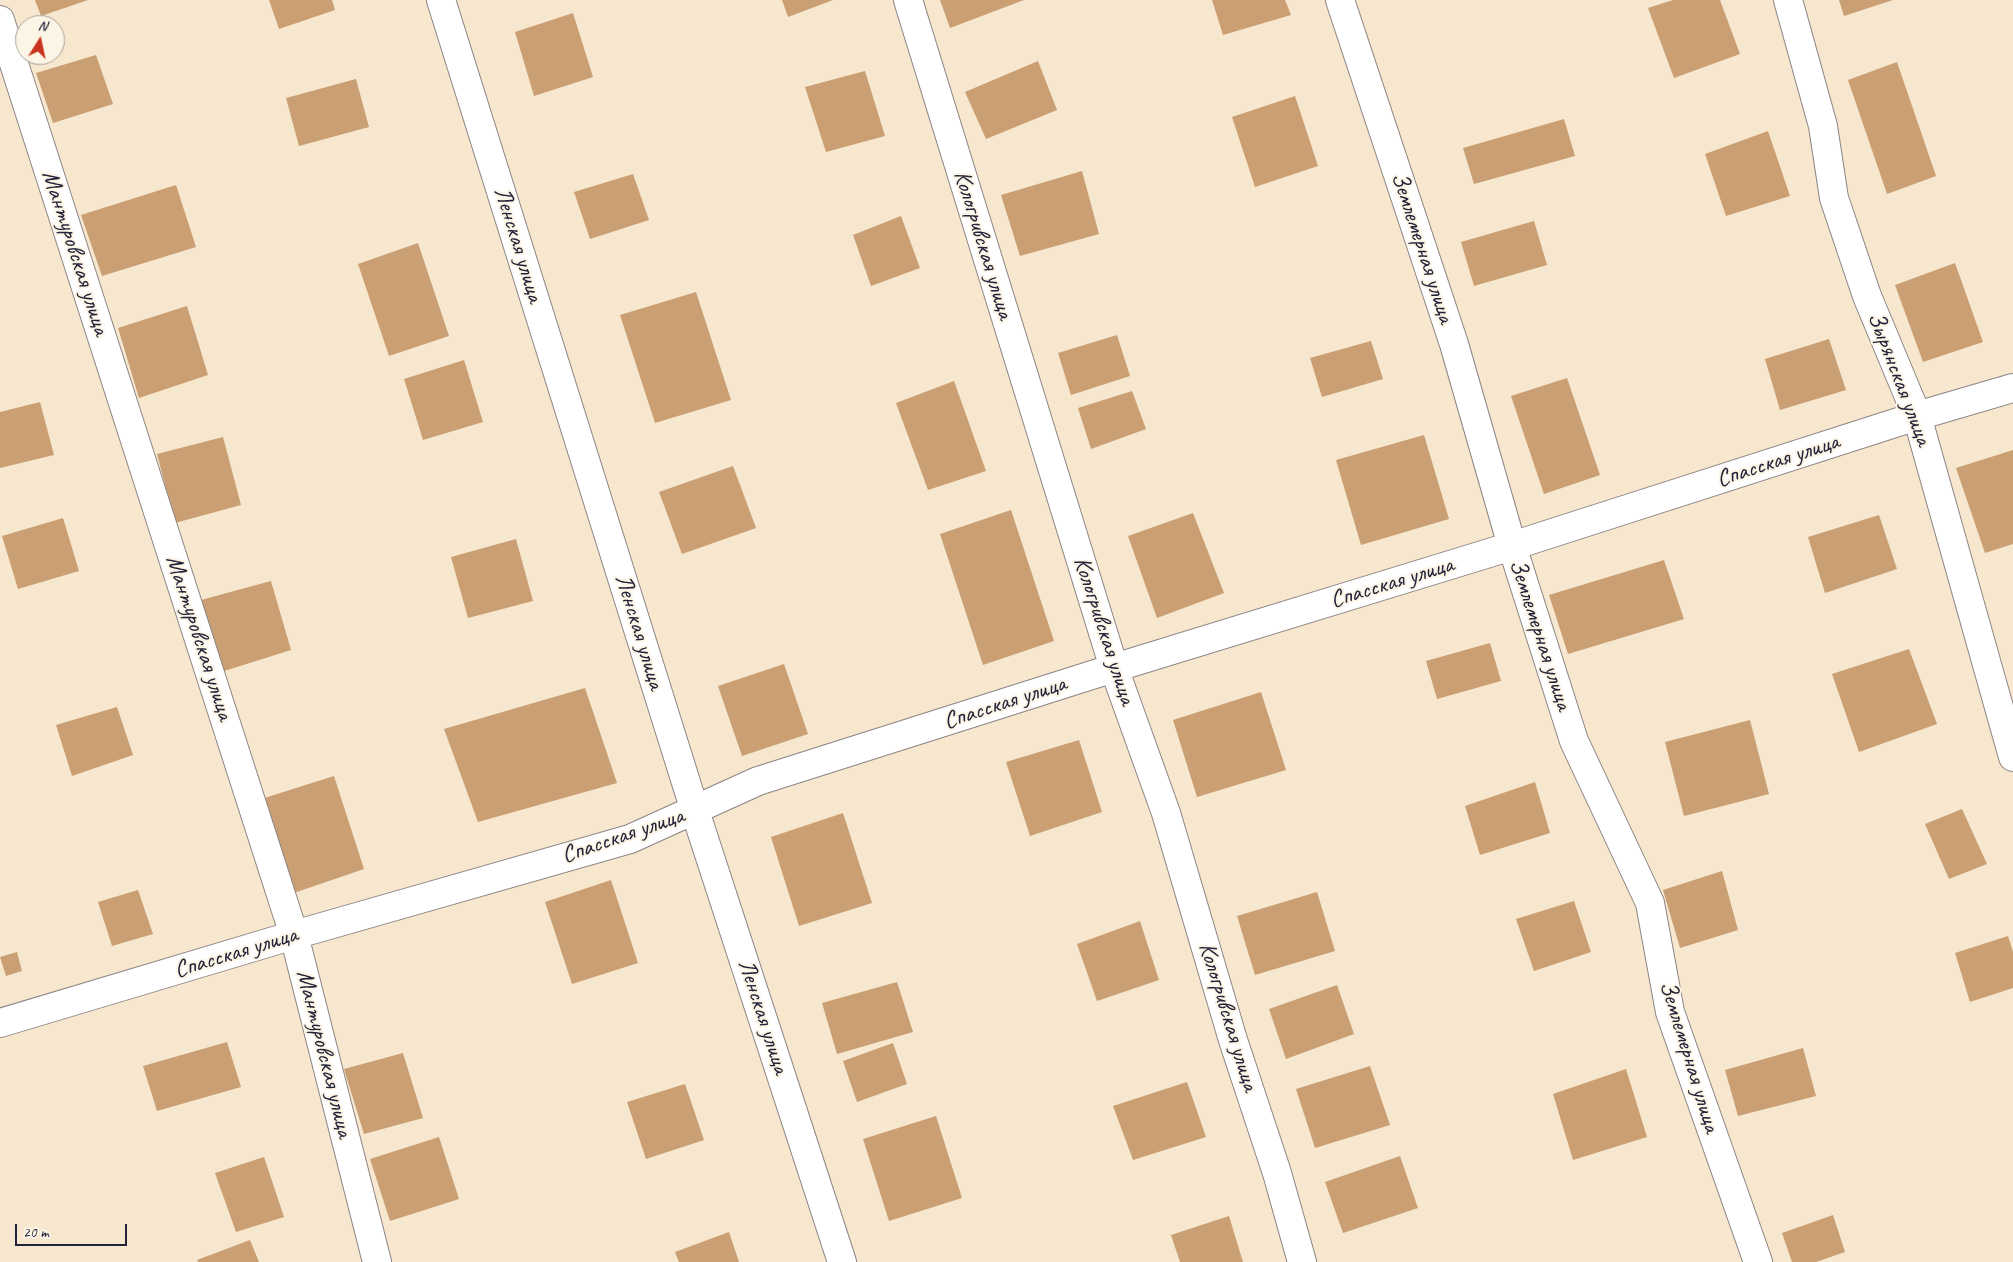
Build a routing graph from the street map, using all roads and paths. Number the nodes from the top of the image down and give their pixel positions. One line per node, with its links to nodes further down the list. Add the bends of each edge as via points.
1 (441, 0): 11 (street, Ленская улица)
2 (908, 0): 9 (street, Кологривская улица)
3 (1340, 0): 8 (street, Землемерная улица, via 1454,344)
4 (1788, 0): 7 (street, Зырянская улица, via 1823,126 1834,198 1867,296)
5 (0, 20): 12 (street, Мантуровская улица)
6 (2013, 388): 7 (street, Спасская улица)
7 (1917, 416): 8 (street, Спасская улица); 10 (street, Зырянская улица)
8 (1512, 546): 9 (street, Спасская улица); 17 (street, Землемерная улица, via 1574,741 1650,903 1670,1012)
9 (1114, 668): 11 (street, Спасская улица, via 758,781); 16 (street, Кологривская улица, via 1166,813)
10 (2013, 757)
11 (695, 811): 12 (street, Спасская улица, via 630,839); 15 (street, Ленская улица)
12 (294, 935): 13 (street, Спасская улица); 14 (street, Мантуровская улица)
13 (0, 1023)
14 (377, 1262)
15 (842, 1262)
16 (1302, 1262)
17 (1758, 1262)

